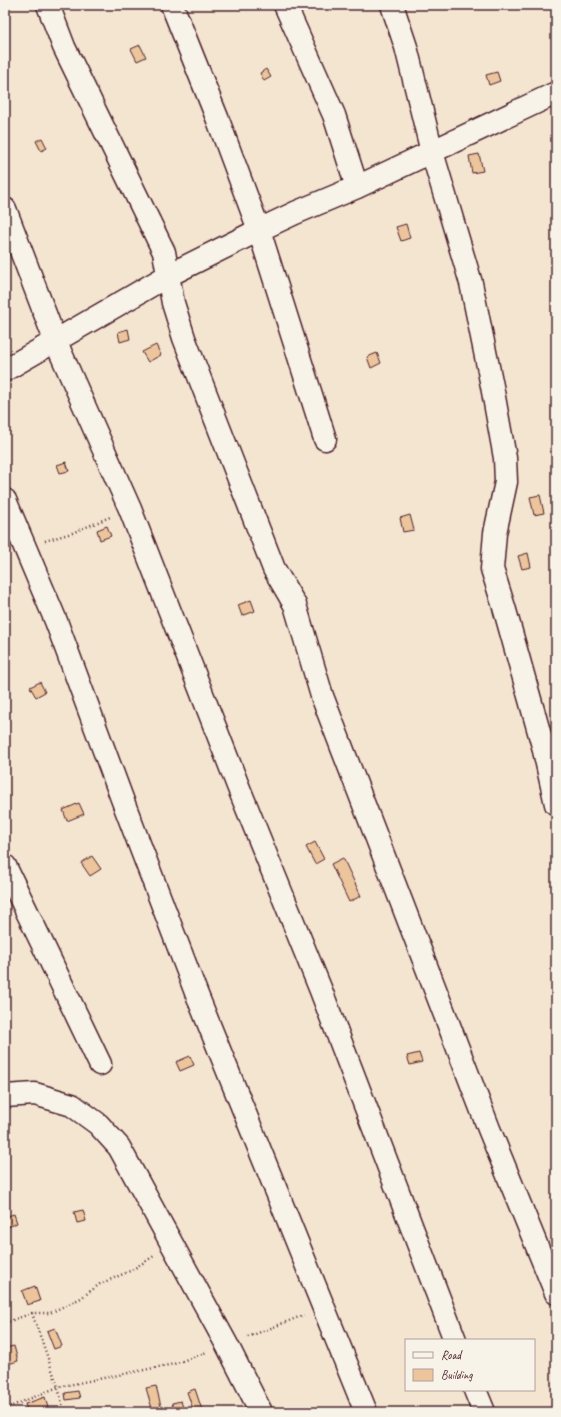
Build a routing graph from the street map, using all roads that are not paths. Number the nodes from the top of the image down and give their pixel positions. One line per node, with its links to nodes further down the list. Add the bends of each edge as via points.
1 (48, 5): 10 (street, via 64,47 164,252)
2 (172, 5): 9 (street)
3 (285, 5): 7 (street, via 334,115)
4 (392, 5): 6 (street, via 406,47)
5 (556, 93): 6 (street)
6 (432, 152): 7 (street); 15 (street, via 470,283 505,458 506,482 495,532 492,569 543,746)
7 (357, 187): 9 (street)
8 (5, 209): 11 (street)
9 (259, 230): 10 (street); 13 (street)
10 (169, 275): 11 (street); 19 (street, via 173,303 184,338 274,569 294,605 322,696 489,1130)
11 (55, 340): 12 (street); 20 (street, via 130,509 320,988)
12 (5, 370)
13 (325, 439)
14 (5, 500): 23 (street, via 56,621 197,995)
15 (556, 804)
16 (5, 866): 17 (street)
17 (100, 1064)
18 (5, 1096): 22 (street, via 34,1094 72,1105 98,1124 119,1147 227,1345)
19 (556, 1293)
20 (455, 1339)
21 (475, 1391): 24 (street)
22 (255, 1410)
23 (366, 1412)
24 (484, 1412)

